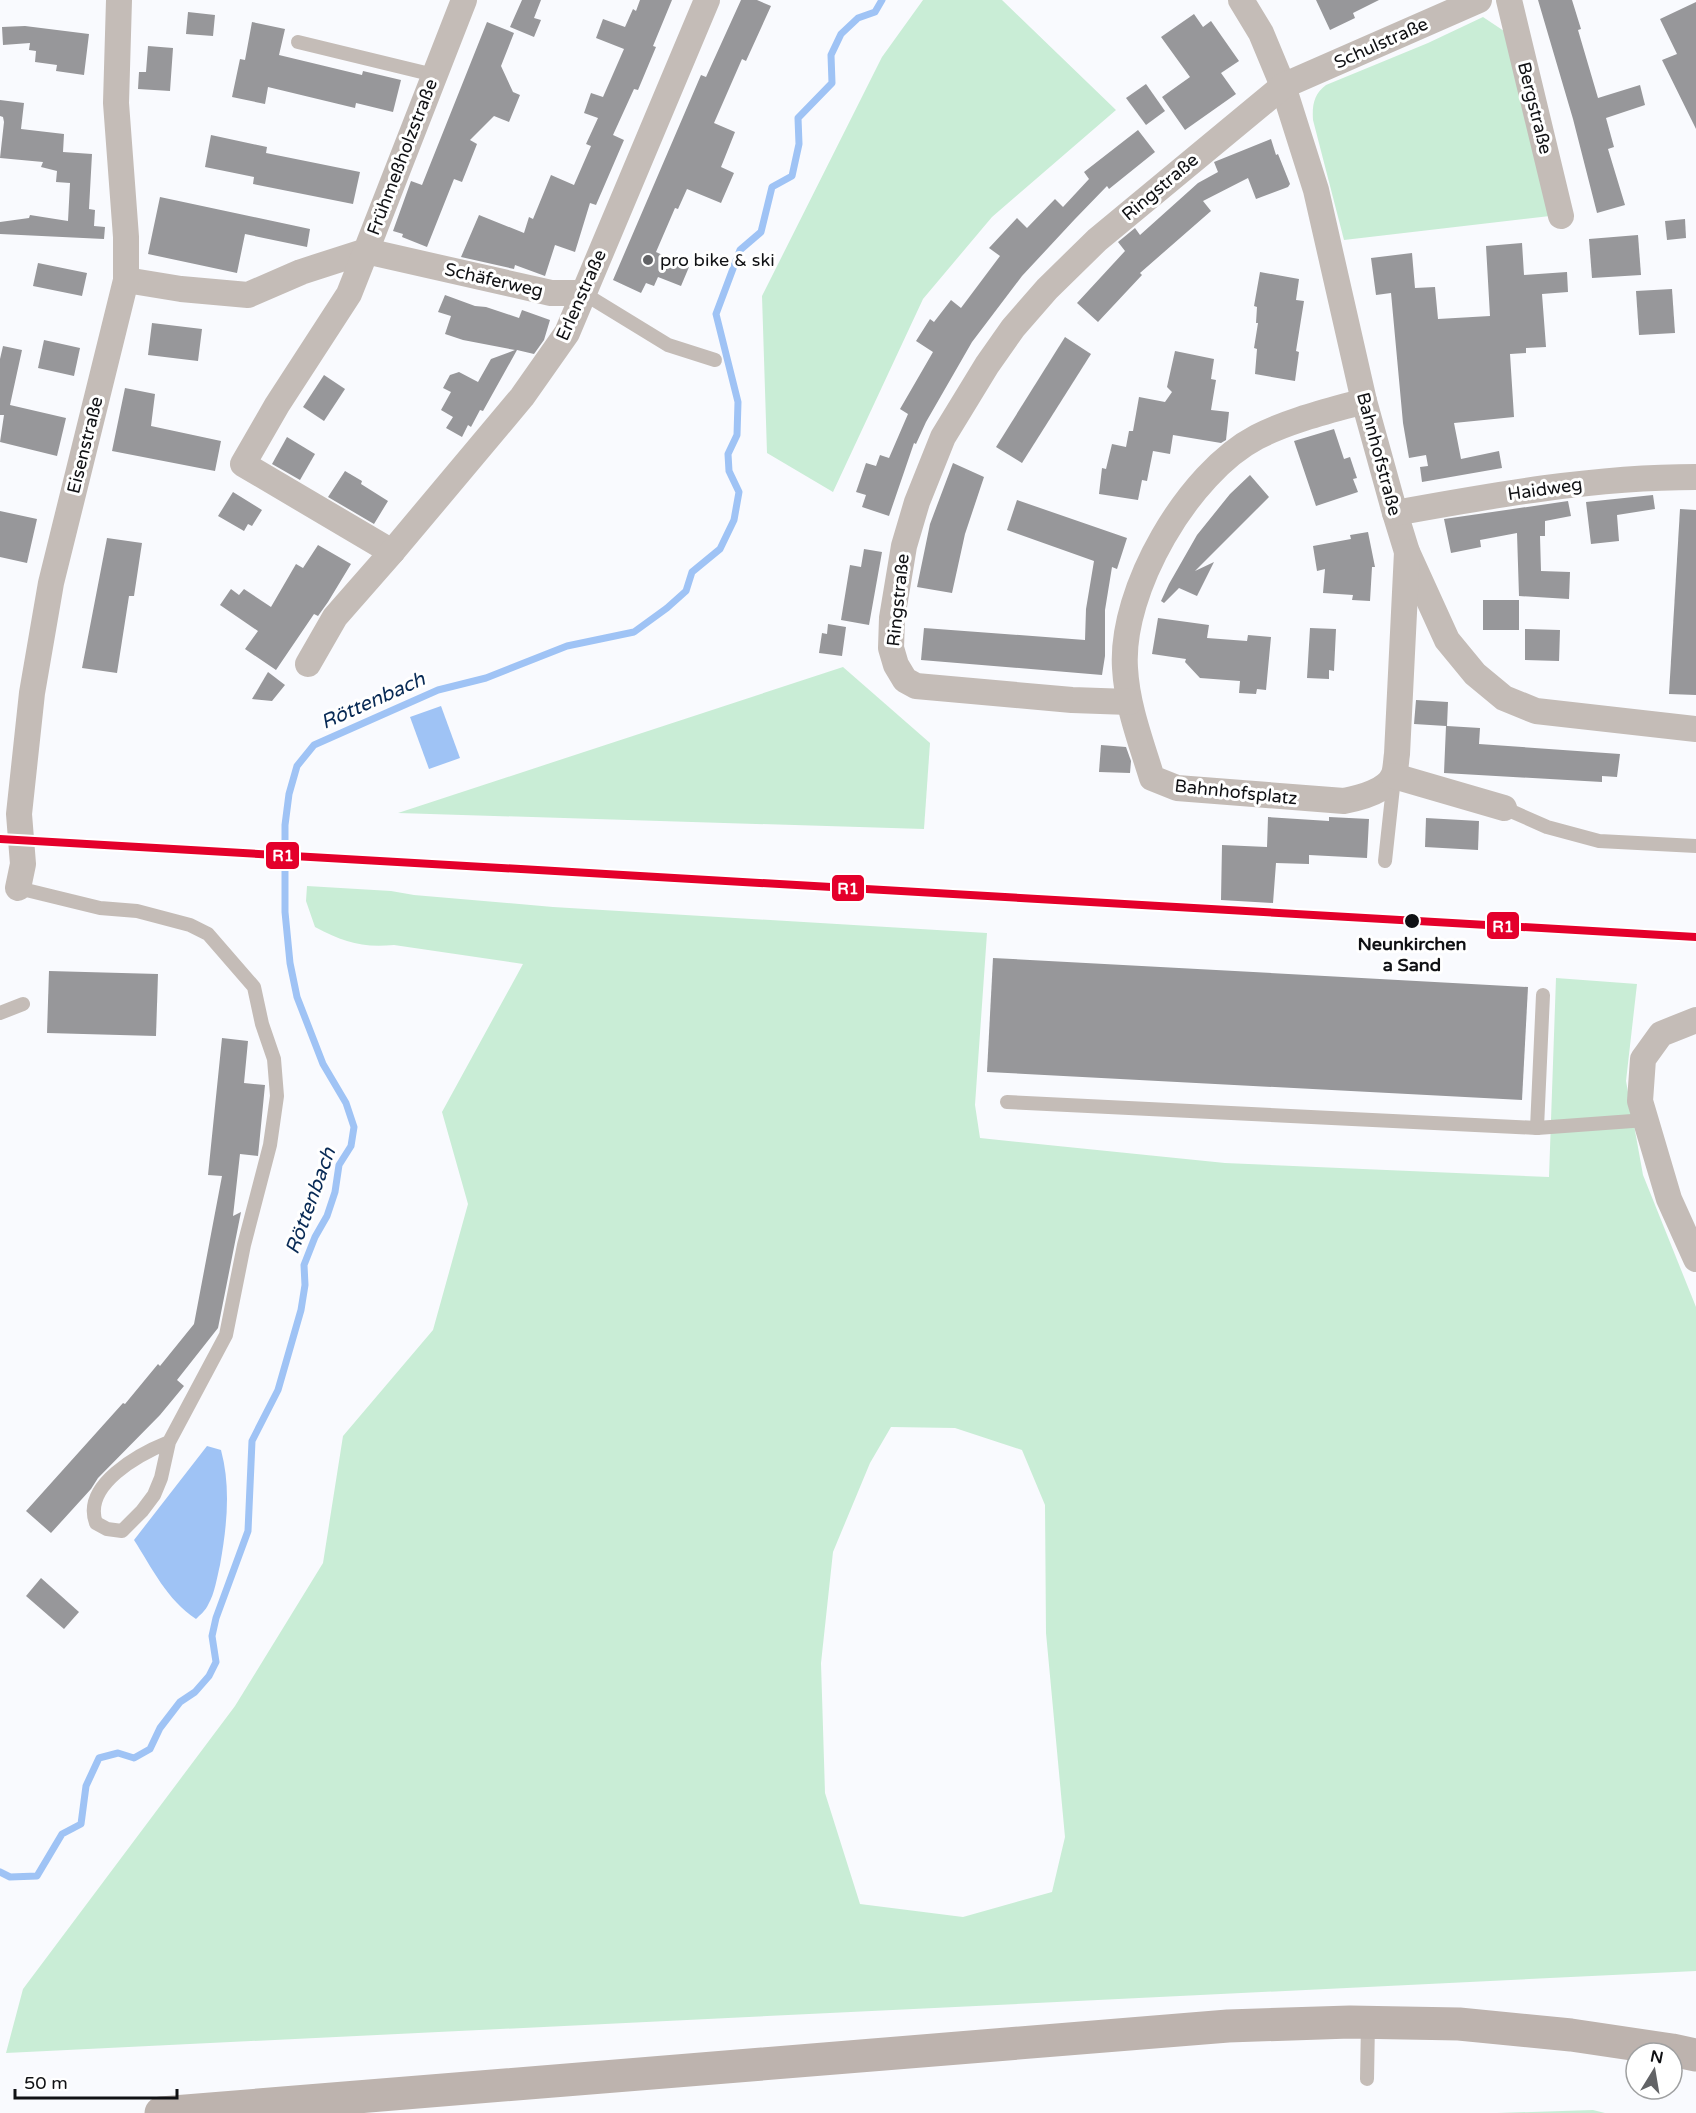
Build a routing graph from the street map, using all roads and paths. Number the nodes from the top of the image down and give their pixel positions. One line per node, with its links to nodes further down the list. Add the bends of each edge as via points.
1 (119, 0): 12 (street, Eisenstraße, via 116,103)
2 (464, 0): 8 (street, Frühmeßholzstraße)
3 (707, 0): 13 (street, Erlenstraße)
4 (1241, 0): 9 (street, Bahnhofstraße)
5 (1479, 0): 9 (street, Schulstraße)
6 (1509, 0): 10 (street, Bergstraße)
7 (298, 42): 8 (lane)
8 (434, 75): 11 (street, Frühmeßholzstraße)
9 (1283, 86): 15 (street, Bahnhofstraße, via 1316,190); 21 (street, Ringstraße, via 1097,240 1013,328 943,437 916,502 904,546 891,648 905,680 916,686)
10 (1562, 216)
11 (366, 251): 12 (street, Frühmeßholzstraße, via 301,272 248,295); 13 (street, Schäferweg, via 551,293); 18 (street, via 349,294 243,464)
12 (126, 280): 27 (street, Eisenstraße, via 51,583 32,693 19,814 23,864)
13 (583, 293): 14 (lane, via 668,345); 18 (street, Erlenstraße, via 567,333 522,397)
14 (715, 360)
15 (1364, 401): 17 (street, Bahnhofstraße); 21 (street, via 1256,437 1198,485 1145,571 1127,629 1125,666)
16 (1696, 477): 17 (street, Haidweg, via 1546,487)
17 (1395, 513): 19 (street, Bahnhofstraße)
18 (392, 552): 20 (street, Erlenstraße, via 335,617)
19 (1407, 552): 22 (street, Bahnhofstraße, via 1447,640 1475,674 1504,698 1536,711); 23 (street)
20 (308, 664)
21 (1129, 702): 23 (street, Bahnhofsplatz, via 1152,778 1177,788 1344,801 1365,797)
22 (1696, 729)
23 (1394, 776): 24 (street); 26 (lane)
24 (1504, 808): 25 (lane, via 1547,827 1599,841)
25 (1696, 846)
26 (1385, 861)
27 (18, 888): 36 (lane, via 100,908 137,911 190,925 208,934 254,987 274,1059 277,1096 270,1145 226,1335)
28 (1544, 995): 34 (lane)
29 (24, 1004): 30 (lane)
30 (0, 1013)
31 (1696, 1020): 33 (street, via 1660,1034 1643,1059 1640,1101)
32 (1007, 1102): 34 (lane)
33 (1646, 1120): 34 (lane); 35 (street, via 1669,1199)
34 (1537, 1128)
35 (1696, 1259)
36 (169, 1442): 36 (lane, via 125,1465 102,1488 92,1513 96,1523 122,1531 142,1512 161,1478)
37 (1368, 2022): 38 (main road, via 1459,2024 1582,2037); 39 (lane); 40 (main road, via 1228,2026)
38 (1696, 2055)
39 (1367, 2079)
40 (161, 2113)

